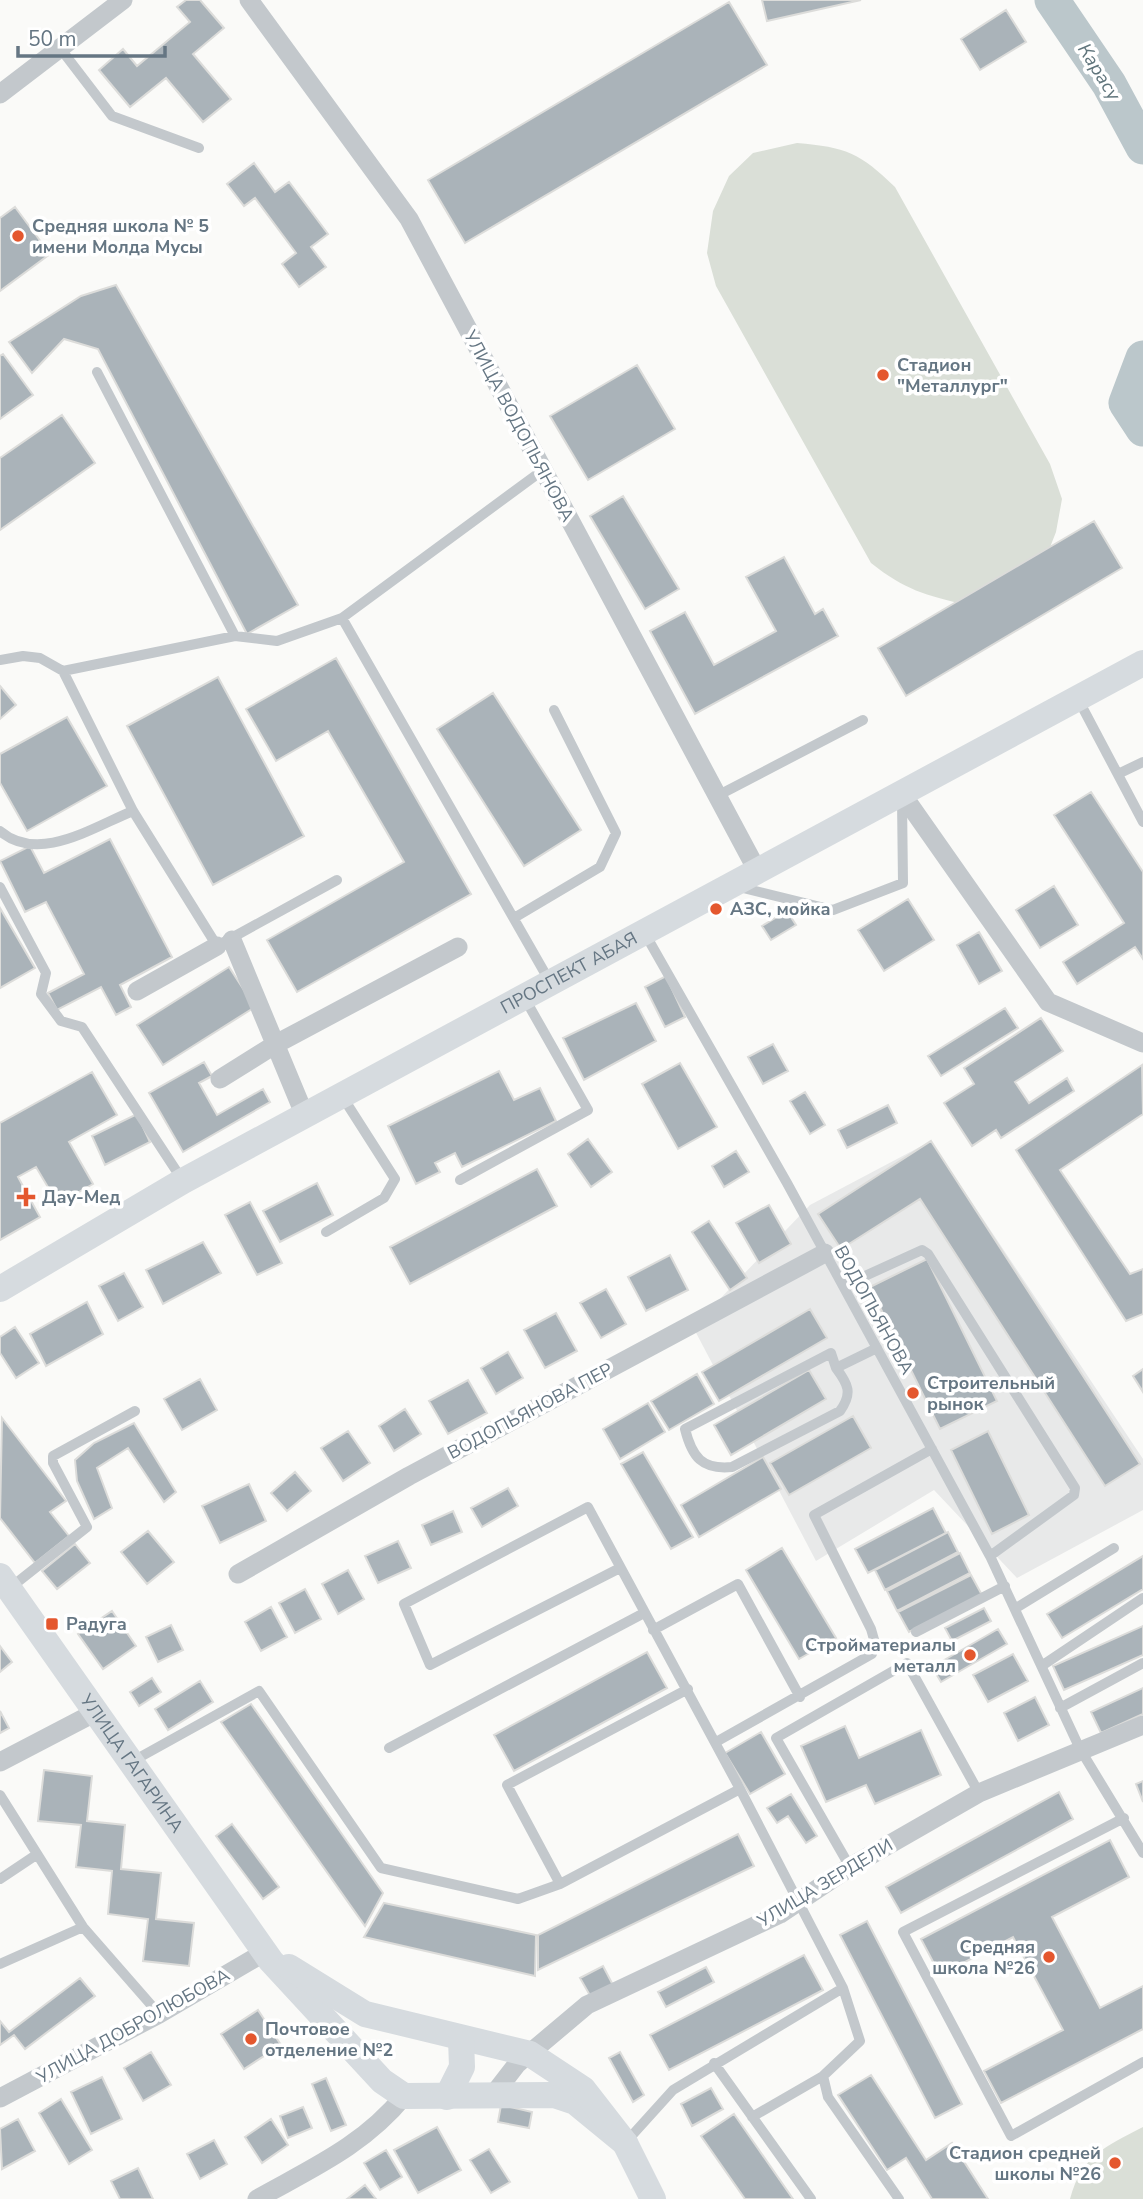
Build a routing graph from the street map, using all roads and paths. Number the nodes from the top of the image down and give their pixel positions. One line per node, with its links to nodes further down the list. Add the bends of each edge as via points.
1 (123, 0): 3 (street)
2 (249, 0): 7 (street, УЛИЦА ВОДОПЬЯНОВА, via 409,219)
3 (60, 48): 4 (street); 5 (lane, via 112,117)
4 (1, 91)
5 (199, 148)
6 (97, 372): 9 (lane)
7 (543, 470): 8 (lane); 19 (street, УЛИЦА ВОДОПЬЯНОВА)
8 (342, 618): 9 (lane, via 277,640); 27 (lane)
9 (235, 636): 12 (lane)
10 (0, 660): 12 (lane, via 40,658)
11 (1143, 663): 13 (main road, ПРОСПЕКТ АБАЯ)
12 (64, 671): 20 (lane)
13 (1078, 698): 17 (lane); 18 (main road, ПРОСПЕКТ АБАЯ)
14 (554, 710): 27 (lane, via 616,833 600,867)
15 (863, 720): 19 (lane)
16 (1143, 762): 17 (lane)
17 (1118, 774): 21 (lane)
18 (902, 794): 23 (main road, ПРОСПЕКТ АБАЯ); 25 (lane, via 903,883 833,910); 34 (street, via 1048,1002)
19 (717, 796): 23 (street, УЛИЦА ВОДОПЬЯНОВА)
20 (133, 811): 22 (lane, via 47,845 18,843); 29 (lane)
21 (1143, 822)
22 (0, 831)
23 (758, 872): 25 (main road, ПРОСПЕКТ АБАЯ)
24 (337, 880): 29 (lane)
25 (732, 885): 28 (main road, ПРОСПЕКТ АБАЯ)
26 (0, 887): 40 (lane, via 46,973 41,994 61,1021 82,1027)
27 (514, 918): 31 (lane)
28 (643, 932): 31 (main road, ПРОСПЕКТ АБАЯ); 42 (lane, ВОДОПЬЯНОВА)
29 (224, 943): 32 (street); 35 (street)
30 (458, 947): 35 (street)
31 (550, 983): 33 (main road, ПРОСПЕКТ АБАЯ)
32 (137, 990)
33 (524, 997): 37 (main road, ПРОСПЕКТ АБАЯ); 39 (lane, via 588,1110)
34 (1143, 1041)
35 (276, 1044): 36 (street); 38 (street)
36 (220, 1079)
37 (342, 1096): 38 (main road, ПРОСПЕКТ АБАЯ); 41 (lane, via 395,1179 384,1198)
38 (304, 1116): 40 (main road, ПРОСПЕКТ АБАЯ)
39 (460, 1180)
40 (183, 1181): 44 (main road, ПРОСПЕКТ АБАЯ)
41 (326, 1232)
42 (825, 1253): 43 (lane, ВОДОПЬЯНОВА); 52 (street, ВОДОПЬЯНОВА ПЕР, via 409,1476)
43 (844, 1286): 45 (lane, ВОДОПЬЯНОВА); 50 (lane, via 922,1250 928,1254 1075,1488 1074,1495)
44 (0, 1289)
45 (877, 1348): 46 (lane); 48 (lane, ВОДОПЬЯНОВА)
46 (836, 1368): 46 (lane, via 831,1353 685,1429 689,1446 703,1464 732,1468 840,1411 849,1399 849,1385)
47 (135, 1411): 53 (lane, via 52,1456 87,1527)
48 (932, 1448): 50 (lane, ВОДОПЬЯНОВА); 63 (lane, via 814,1514 875,1643 872,1654)
49 (1114, 1548): 56 (lane)
50 (990, 1556): 54 (lane, ВОДОПЬЯНОВА)
51 (620, 1568): 51 (lane, via 588,1507 404,1604 430,1665); 57 (lane)
52 (238, 1574)
53 (5, 1582): 65 (main road, УЛИЦА ГАГАРИНА)
54 (1005, 1586): 56 (lane, ВОДОПЬЯНОВА); 59 (lane)
55 (1143, 1598): 61 (lane)
56 (1016, 1608): 61 (lane, ВОДОПЬЯНОВА)
57 (644, 1613): 58 (lane); 68 (lane)
58 (653, 1630): 62 (lane); 63 (lane, via 738,1584)
59 (916, 1632)
60 (1143, 1663): 64 (lane)
61 (1043, 1665): 64 (lane, ВОДОПЬЯНОВА)
62 (688, 1689): 67 (lane); 80 (lane, via 508,1785)
63 (800, 1696): 67 (lane)
64 (1060, 1708): 69 (lane, ВОДОПЬЯНОВА)
65 (94, 1713): 70 (street); 71 (main road, УЛИЦА ГАГАРИНА)
66 (1143, 1725): 69 (street, УЛИЦА ЗЕРДЕЛИ)
67 (716, 1742): 72 (lane)
68 (389, 1748)
69 (1080, 1749): 73 (street, УЛИЦА ЗЕРДЕЛИ); 75 (lane, ВОДОПЬЯНОВА)
70 (0, 1762)
71 (129, 1763): 80 (lane, via 259,1691 381,1868 518,1899); 83 (main road, УЛИЦА ГАГАРИНА)
72 (740, 1789): 80 (lane); 81 (lane)
73 (979, 1794): 78 (street, УЛИЦА ЗЕРДЕЛИ); 78 (lane, via 907,1664 836,1704 776,1738)
74 (0, 1795): 77 (lane)
75 (1124, 1818): 76 (lane, ВОДОПЬЯНОВА); 91 (lane, via 903,1933 1011,2136)
76 (1143, 1853)
77 (36, 1855): 79 (lane); 82 (lane)
78 (850, 1867): 81 (street, УЛИЦА ЗЕРДЕЛИ)
79 (0, 1879)
80 (560, 1884)
81 (801, 1901): 85 (lane); 90 (street, УЛИЦА ЗЕРДЕЛИ, via 587,2005)
82 (83, 1927): 84 (lane); 86 (lane)
83 (265, 1952): 86 (street, УЛИЦА ДОБРОЛЮБОВА); 87 (main road, УЛИЦА ГАГАРИНА); 89 (main road, УЛИЦА ГАГАРИНА)
84 (0, 1964)
85 (843, 1988): 92 (lane); 93 (lane, via 860,2041)
86 (159, 2014): 97 (street, УЛИЦА ДОБРОЛЮБОВА)
87 (365, 2014): 88 (main road, УЛИЦА ГАГАРИНА); 89 (main road, via 348,2022)
88 (461, 2039): 90 (main road, УЛИЦА ГАГАРИНА); 96 (main road, via 462,2067)
89 (346, 2042): 95 (main road, УЛИЦА ГАГАРИНА, via 382,2081)
90 (530, 2054): 94 (street, УЛИЦА ЗЕРДЕЛИ, via 506,2074); 99 (main road, УЛИЦА ГАГАРИНА, via 583,2089)
91 (1143, 2062)
92 (714, 2063): 98 (lane); 99 (lane, via 673,2090)
93 (823, 2076): 98 (lane); 103 (lane, via 828,2097)
94 (494, 2095): 96 (main road, УЛИЦА ГАГАРИНА); 99 (main road, УЛИЦА ГАГАРИНА, via 554,2095 575,2102)
95 (404, 2096): 96 (main road, УЛИЦА ГАГАРИНА); 100 (street, via 361,2141)
96 (447, 2096)
97 (0, 2098)
98 (752, 2117): 102 (lane)
99 (625, 2143): 101 (main road, УЛИЦА ГАГАРИНА)
100 (257, 2199)
101 (653, 2199)
102 (811, 2199)
103 (900, 2199)

